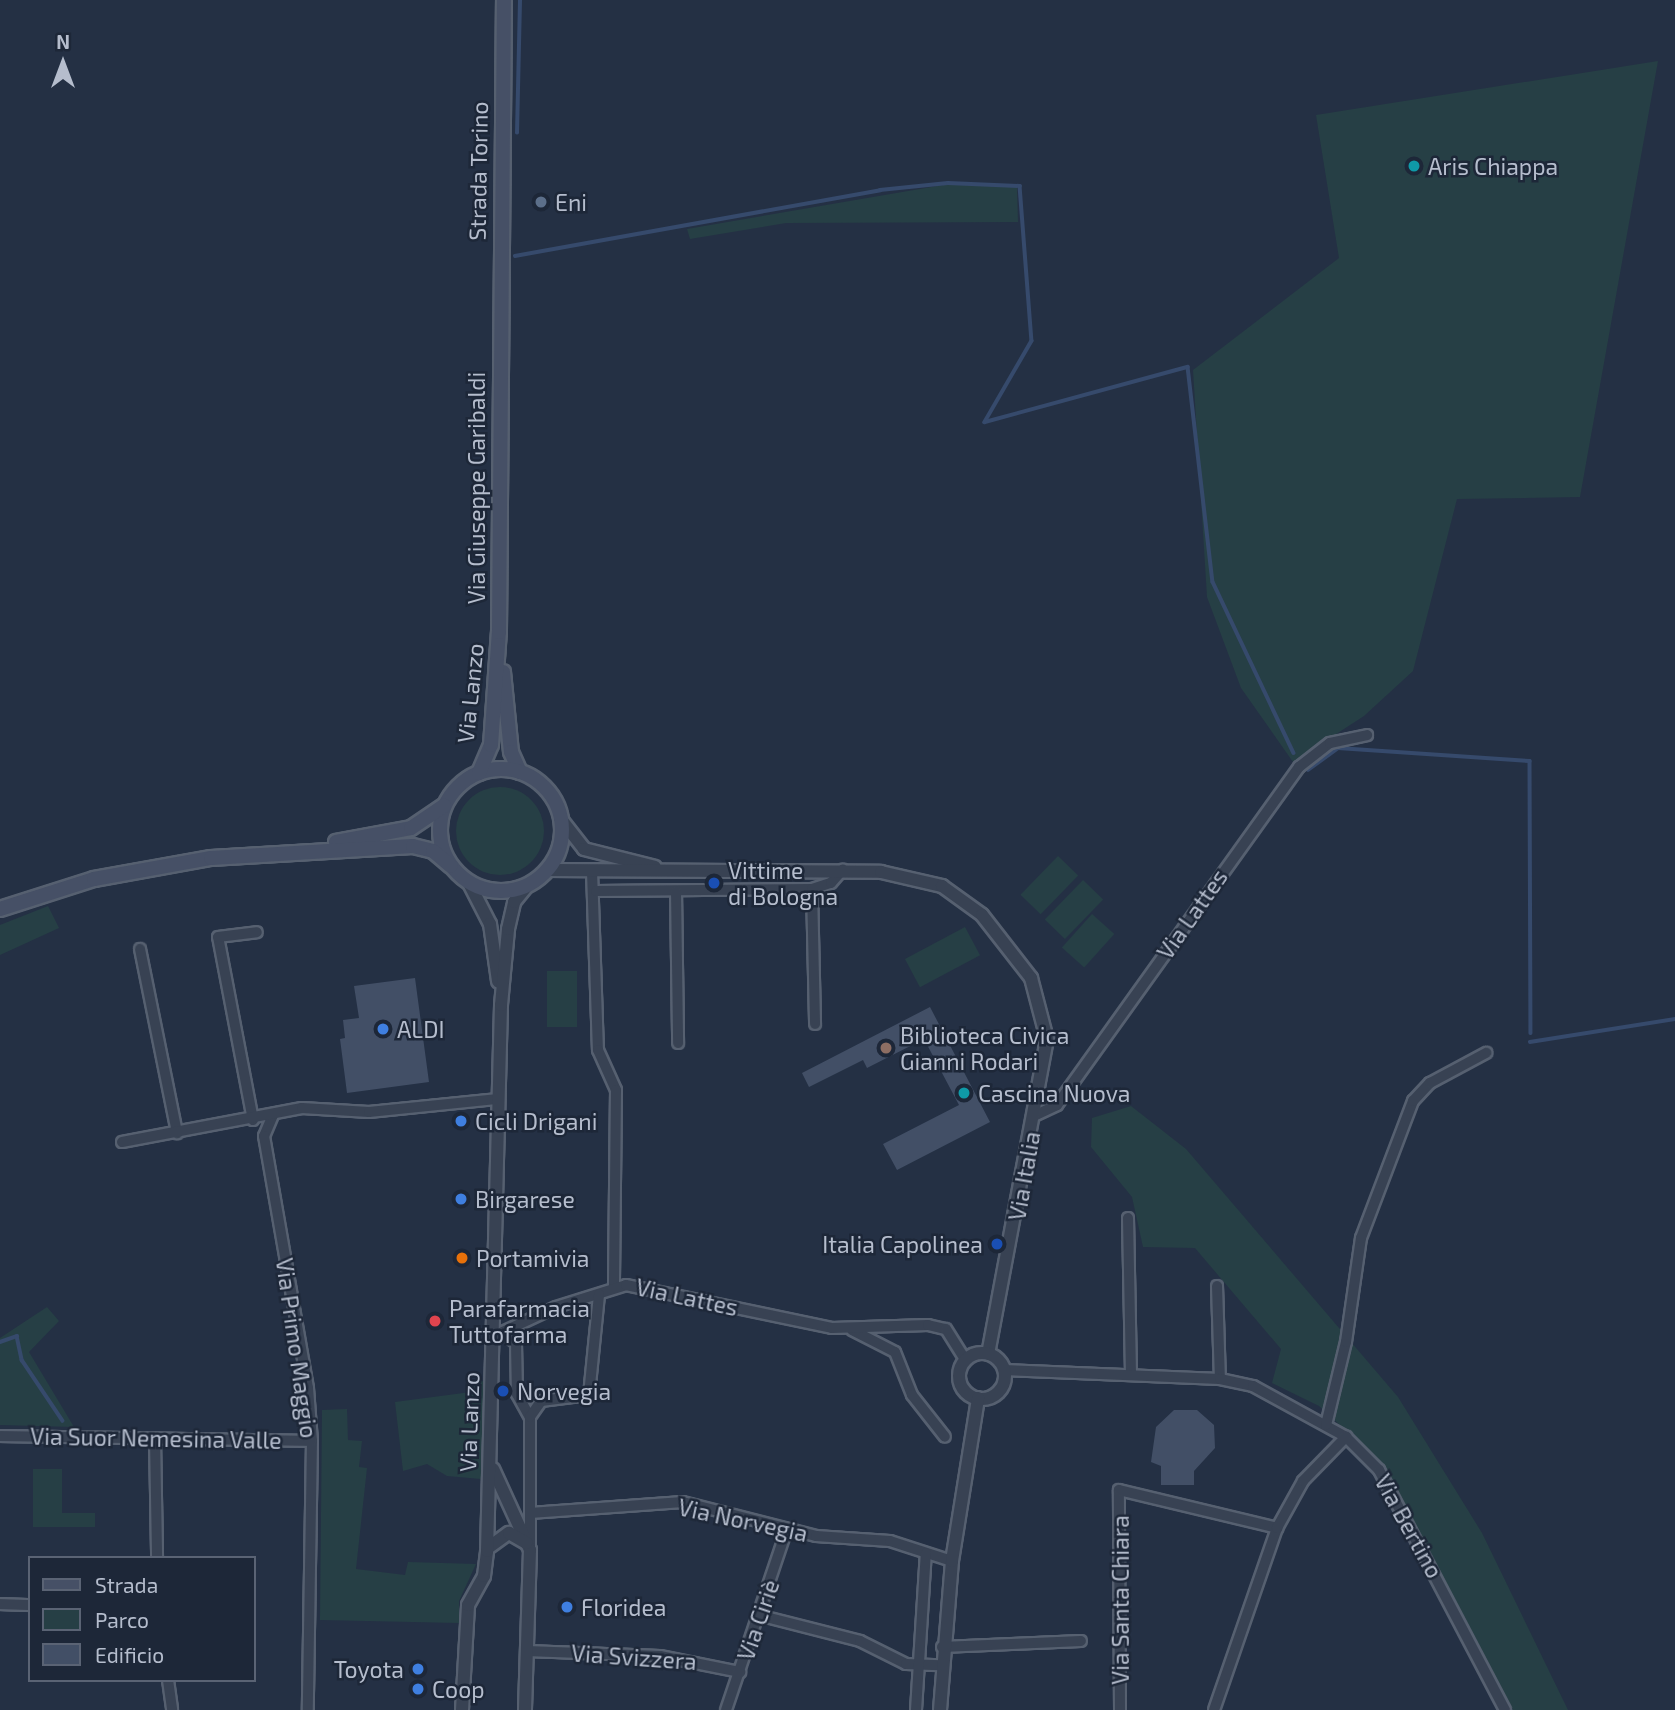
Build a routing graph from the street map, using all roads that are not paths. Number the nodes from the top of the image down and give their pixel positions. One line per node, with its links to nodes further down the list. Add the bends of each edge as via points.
1 (504, 0): 2 (main road, Strada Torino)
2 (498, 343): 3 (main road, Via Giuseppe Garibaldi)
3 (499, 632): 5 (main road, Via Lanzo, via 511,752); 6 (main road, Via Lanzo, via 491,744)
4 (1367, 734): 29 (street, Via Lattes, via 1330,744 1299,767 1057,1105)
5 (520, 772): 6 (main road); 8 (main road, via 550,795)
6 (479, 773): 7 (main road)
7 (445, 805): 9 (main road, via 411,828); 10 (main road, via 439,836)
8 (561, 818): 12 (main road, via 560,845); 13 (street, Via Italia, via 576,841 596,855)
9 (284, 851): 10 (main road, via 413,846 433,851); 20 (main road, via 142,868)
10 (451, 866): 15 (main road)
11 (844, 868): 13 (street, Via Italia); 17 (street, via 831,883); 29 (street, Via Italia, via 917,876 942,886 982,915 1022,964 1039,995 1047,1039)
12 (547, 870): 14 (street, Via Italia); 16 (main road)
13 (669, 870): 14 (street, Via Italia)
14 (592, 872): 18 (street)
15 (470, 883): 16 (main road, via 504,891); 23 (street, Via Lanzo, via 490,924)
16 (528, 885): 23 (street, Via Lanzo, via 514,902)
17 (812, 889): 19 (street); 24 (street)
18 (596, 891): 19 (street); 34 (street, via 598,1050 616,1090)
19 (676, 891): 25 (street)
20 (0, 909)
21 (257, 932): 30 (street, via 218,937)
22 (139, 949): 31 (street)
23 (501, 1006): 27 (street, Via Lanzo)
24 (815, 1024)
25 (678, 1043)
26 (1486, 1053): 46 (street, via 1430,1083 1413,1101 1361,1238 1346,1342)
27 (498, 1098): 28 (street, via 369,1112 314,1106); 38 (street, Via Lanzo)
28 (272, 1115): 30 (street); 51 (street, Via Primo Maggio, via 264,1136 308,1388)
29 (1035, 1115): 39 (street, Via Italia)
30 (253, 1119): 31 (street)
31 (177, 1133): 32 (street)
32 (122, 1142)
33 (1128, 1218): 42 (street)
34 (614, 1285): 36 (street, Via Lattes); 37 (street, Via Lattes)
35 (1217, 1286): 43 (street)
36 (598, 1294): 38 (street, Via Lattes, via 556,1307); 45 (street, via 589,1395 541,1401)
37 (848, 1329): 40 (street, Via Lattes, via 928,1325 946,1329); 48 (street, Via Lattes, via 895,1352 912,1395)
38 (500, 1335): 45 (street, via 516,1343 517,1394); 52 (street, Via Lanzo)
39 (988, 1354): 40 (street); 41 (street)
40 (965, 1360): 44 (street, via 960,1381)
41 (1004, 1370): 42 (street, Via Bertino); 44 (street, via 999,1391)
42 (1131, 1373): 43 (street, Via Bertino)
43 (1220, 1379): 46 (street, Via Bertino, via 1253,1386)
44 (978, 1398): 60 (street)
45 (530, 1417): 53 (street)
46 (1326, 1424): 49 (street, Via Bertino)
47 (0, 1436): 50 (street, Via Suor Nemesina Valle)
48 (945, 1437)
49 (1346, 1437): 54 (street, via 1304,1481); 80 (street, Via Bertino, via 1380,1470)
50 (155, 1438): 51 (street, Via Suor Nemesina Valle); 59 (street)
51 (312, 1440): 72 (street, Via Primo Maggio)
52 (491, 1462): 56 (street, Via Lanzo); 57 (street)
53 (530, 1513): 55 (street, Via Norvegia, via 683,1502); 57 (street)
54 (1277, 1528): 78 (street, Via Santa Chiara, via 1119,1490); 79 (street)
55 (788, 1529): 58 (street, Via Norvegia, via 890,1541); 63 (street, Via Ciriè)
56 (487, 1549): 57 (street, via 509,1533 518,1535); 73 (street, Via Lanzo, via 484,1576 468,1605)
57 (530, 1550): 66 (street)
58 (926, 1553): 60 (street, Via Norvegia); 67 (street)
59 (157, 1556)
60 (952, 1561): 65 (street)
61 (0, 1604): 62 (street)
62 (28, 1605)
63 (762, 1616): 67 (street, via 860,1641 906,1664); 69 (street, Via Ciriè)
64 (1081, 1641): 65 (street)
65 (942, 1647): 68 (street)
66 (527, 1651): 69 (street, Via Svizzera, via 671,1657); 74 (street)
67 (919, 1664): 68 (street); 76 (street)
68 (940, 1665): 77 (street)
69 (740, 1672): 75 (street, Via Ciriè)
70 (168, 1682): 71 (street)
71 (172, 1710)
72 (308, 1710)
73 (462, 1710)
74 (525, 1710)
75 (726, 1710)
76 (916, 1710)
77 (940, 1710)
78 (1120, 1710)
79 (1217, 1710)
80 (1505, 1710)

